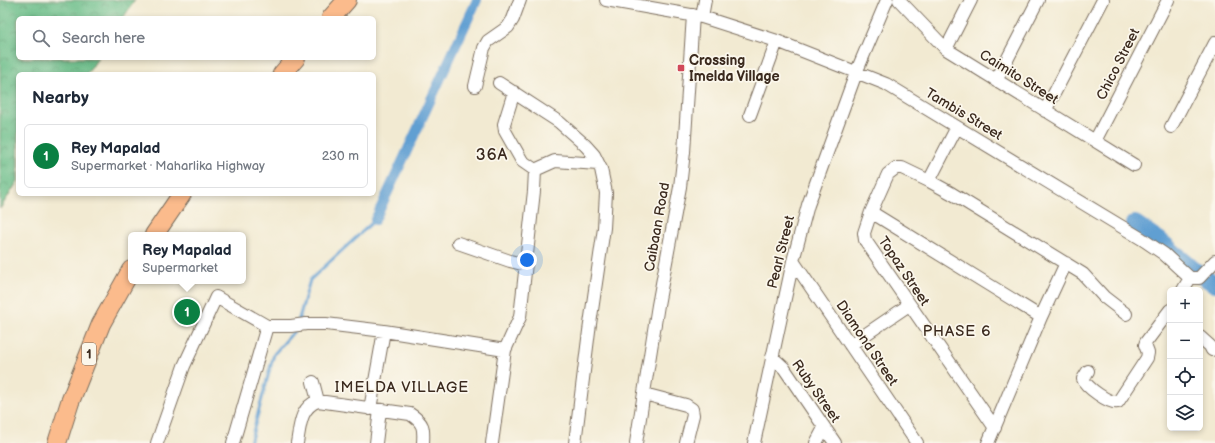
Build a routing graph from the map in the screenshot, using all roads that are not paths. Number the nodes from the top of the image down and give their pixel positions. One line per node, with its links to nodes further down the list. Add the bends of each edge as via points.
1 (346, 0): 11 (highway)
2 (520, 0): 21 (street, via 508,27 488,41 484,48)
3 (606, 0): 12 (street, Tambis Street)
4 (705, 0): 12 (street, Caibaan Road)
5 (887, 0): 18 (street, Pearl Street)
6 (899, 0): 15 (street, Caimito Street)
7 (971, 0): 15 (street)
8 (1038, 0): 19 (street)
9 (1103, 0): 23 (street)
10 (1168, 0): 27 (street, Chico Street)
11 (333, 16)
12 (697, 16): 13 (street, Tambis Street); 56 (street, Caibaan Road, via 680,187)
13 (776, 41): 18 (street, Tambis Street); 24 (street)
14 (1215, 43): 25 (street)
15 (946, 50): 19 (street, Caimito Street)
16 (294, 60): 17 (highway)
17 (284, 72)
18 (856, 73): 26 (street, Tambis Street, via 886,84); 36 (street, Pearl Street, via 808,205)
19 (996, 81): 23 (street, Caimito Street)
20 (499, 83): 22 (street)
21 (475, 86)
22 (514, 92): 28 (street, via 559,122 585,145); 30 (street, via 504,124 505,131 522,161)
23 (1045, 111): 27 (street, Caimito Street)
24 (750, 115)
25 (1171, 127)
26 (958, 128): 31 (street); 41 (street, Tambis Street, via 1142,239 1164,254)
27 (1095, 141): 29 (street, Caimito Street)
28 (598, 164): 30 (street, via 555,161); 68 (street, via 606,202)
29 (1134, 165)
30 (535, 170): 39 (street)
31 (929, 180): 33 (street, Topaz Street, via 902,168 896,168 888,174); 38 (street, Topaz Street)
32 (181, 196): 34 (highway)
33 (871, 212): 43 (street, Topaz Street, via 864,233 865,240); 46 (street)
34 (156, 232)
35 (458, 243): 39 (street)
36 (793, 261): 50 (street, Diamond Street); 53 (street, Pearl Street)
37 (1215, 261): 41 (street, via 1199,278)
38 (1066, 263): 44 (street, Topaz Street, via 1083,274 1104,297); 46 (street)
39 (526, 264): 51 (street, via 520,317)
40 (128, 275): 61 (highway, 1, via 101,324 70,402)
41 (1190, 278): 42 (street)
42 (1185, 287)
43 (910, 305): 50 (street); 60 (street, Topaz Street)
44 (1126, 314)
45 (1167, 316): 54 (street, via 1146,342 1147,358 1118,402 1109,402 1085,384 1083,379)
46 (1041, 317): 60 (street)
47 (266, 326): 48 (street, via 326,324); 62 (street, via 216,297 184,366); 63 (street)
48 (384, 331): 51 (street); 58 (street)
49 (1203, 340): 52 (street)
50 (850, 345): 74 (street, Diamond Street)
51 (505, 350): 67 (street)
52 (1212, 350)
53 (772, 357): 59 (street, Ruby Street, via 784,368); 71 (street, Pearl Street)
54 (1088, 371)
55 (313, 382): 57 (street)
56 (644, 394): 69 (street, Caibaan Road); 70 (street, via 686,405 692,409)
57 (318, 402): 58 (street); 64 (street, via 305,410)
58 (375, 409): 65 (street); 66 (street, via 410,414 424,430)
59 (824, 428): 72 (street); 73 (street, Ruby Street)
60 (995, 428): 75 (street)
61 (57, 443)
62 (157, 443)
63 (233, 443)
64 (297, 443)
65 (376, 443)
66 (423, 443)
67 (492, 443)
68 (575, 443)
69 (636, 443)
70 (686, 443)
71 (754, 443)
72 (816, 443)
73 (835, 443)
74 (917, 443)
75 (988, 443)

